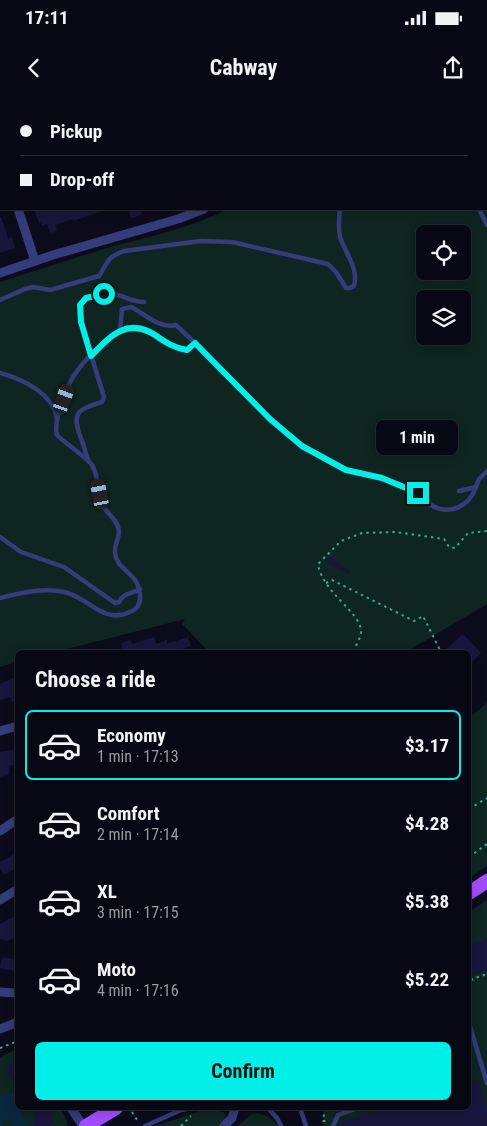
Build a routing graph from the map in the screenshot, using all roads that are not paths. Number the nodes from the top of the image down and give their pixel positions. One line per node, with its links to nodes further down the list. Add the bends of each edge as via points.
1 (18, 210): 6 (street)
2 (201, 210): 6 (street)
3 (340, 210): 8 (lane, via 340,235 356,280 350,288 346,288 332,266 320,260 247,244 201,241 124,251 107,260 99,276 50,290 25,288)
4 (480, 210): 5 (lane)
5 (487, 225)
6 (35, 260): 7 (street)
7 (0, 273)
8 (0, 300)
9 (144, 302): 12 (lane, via 115,294 96,295 82,301 81,322)
10 (120, 331): 11 (lane, via 143,328 177,348 187,350); 11 (lane, via 122,309 130,307 160,324 176,325); 12 (lane)
11 (195, 343): 17 (lane, via 270,419 302,446 324,459 346,470 409,488 440,509 460,507)
12 (91, 356): 14 (lane, via 67,389); 15 (lane, via 104,397 102,402 83,408 76,423 86,456)
13 (0, 373): 14 (lane, via 31,385 44,395)
14 (57, 420): 15 (lane, via 57,435)
15 (92, 464): 20 (lane, via 101,502 119,531 116,559 134,576)
16 (487, 471): 17 (lane)
17 (476, 487): 18 (lane)
18 (459, 492)
19 (0, 537): 20 (lane, via 21,552 64,567 115,603)
20 (140, 589): 21 (lane, via 138,607 114,617 64,592 24,592)
21 (0, 598)
22 (15, 727): 23 (street)
23 (0, 731)
24 (15, 821): 25 (street)
25 (0, 831)
26 (487, 881): 28 (main road)
27 (15, 891): 29 (street)
28 (471, 892)
29 (0, 900)
30 (0, 992): 31 (street)
31 (15, 993)
32 (15, 1023): 33 (street)
33 (0, 1029)
34 (471, 1030): 35 (lane)
35 (487, 1084)
36 (72, 1110): 43 (street)
37 (112, 1110): 43 (main road)
38 (181, 1110): 44 (lane)
39 (234, 1110): 45 (street)
40 (270, 1110): 46 (lane)
41 (301, 1110): 47 (lane)
42 (352, 1110): 48 (lane, via 338,1115)
43 (84, 1126)
44 (145, 1126)
45 (224, 1126)
46 (282, 1126)
47 (306, 1126)
48 (333, 1126)

